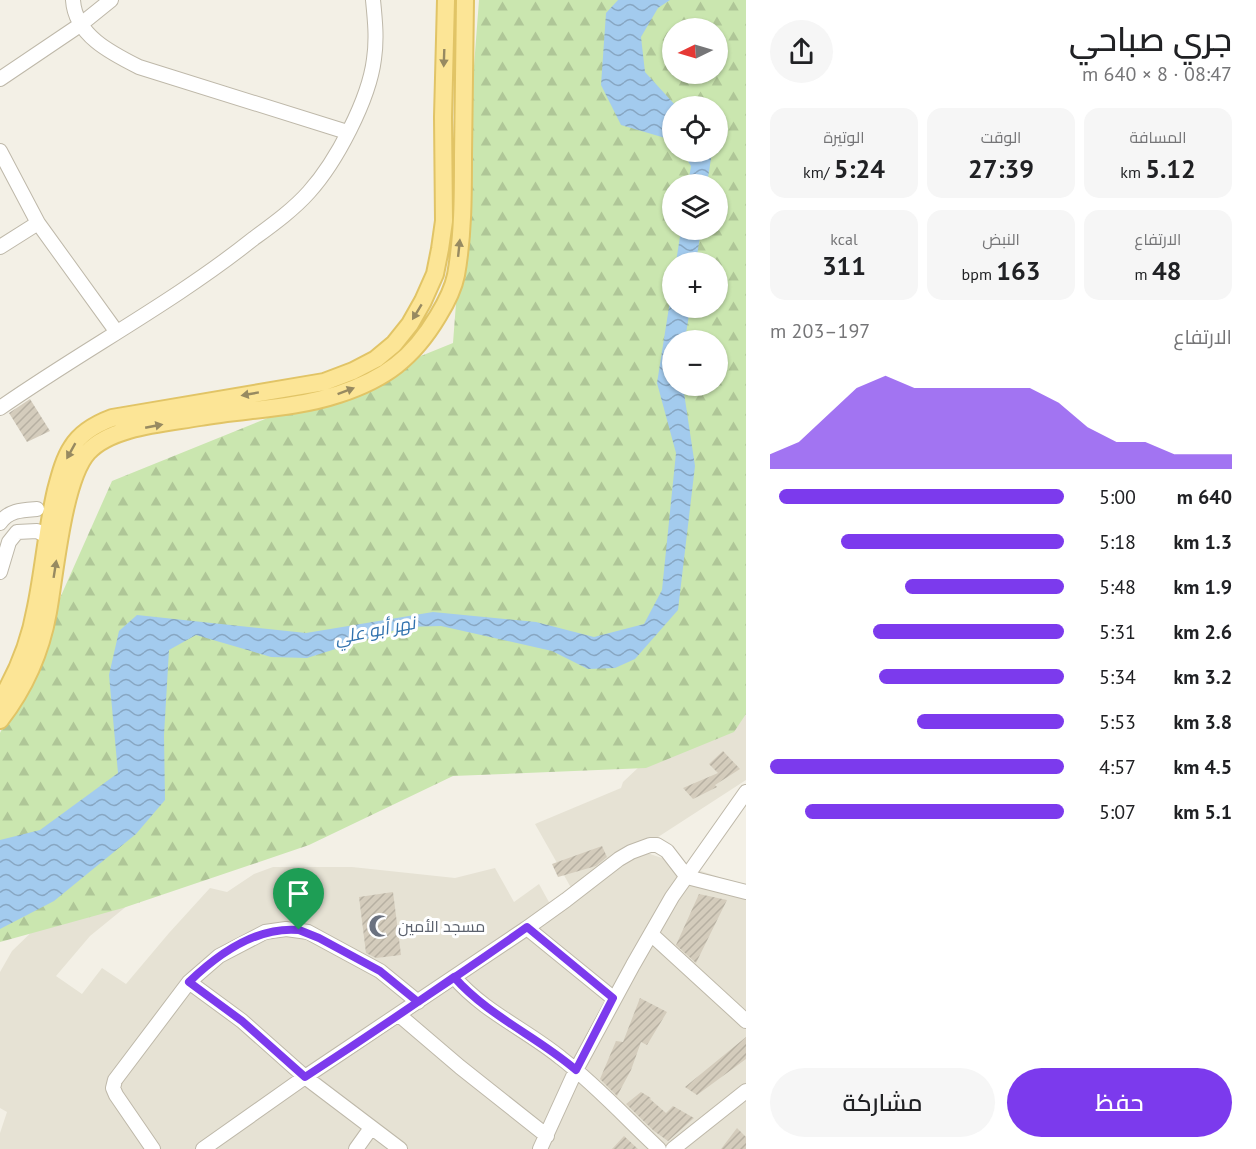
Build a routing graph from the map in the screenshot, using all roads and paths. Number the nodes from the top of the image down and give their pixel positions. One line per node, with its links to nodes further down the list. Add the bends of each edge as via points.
1 (73, 0): 6 (street)
2 (111, 0): 6 (street)
3 (373, 0): 8 (street, via 374,59 369,84)
4 (446, 0): 10 (main road, one-way to 10)
5 (465, 0): 11 (main road)
6 (80, 25): 7 (street); 8 (street, via 105,48 139,67)
7 (0, 79)
8 (347, 132): 14 (street, via 327,170 308,194 224,262)
9 (0, 151): 12 (street)
10 (444, 193): 11 (main road); 18 (main road, one-way to 18, via 444,221 435,274 423,302 394,344 376,359 324,382 98,423 72,447 61,471)
11 (463, 193): 21 (main road, one-way to 11, via 17,697 36,654 48,615 61,514 87,453 104,439 120,433 301,403 336,395 384,374 412,353 447,302 459,252)
12 (38, 224): 13 (street); 14 (street)
13 (0, 248)
14 (116, 332): 15 (street)
15 (0, 408)
16 (37, 509): 17 (street, via 20,510)
17 (0, 523)
18 (47, 536): 19 (street, via 37,531 17,532 9,542); 20 (main road, via 25,649)
19 (0, 572)
20 (0, 701)
21 (0, 720)
22 (746, 792): 23 (street)
23 (687, 877): 24 (street); 25 (street, via 663,848 642,847 619,859); 26 (street)
24 (746, 892)
25 (527, 927): 27 (street); 29 (street)
26 (651, 934): 29 (street); 32 (street)
27 (454, 977): 30 (street); 33 (street)
28 (189, 982): 30 (street, via 219,956 255,936 292,929 308,932 380,971); 34 (street, via 242,1021); 38 (street, via 124,1065 114,1084 116,1095)
29 (613, 998): 33 (street)
30 (418, 1002): 31 (street)
31 (399, 1015): 34 (street); 37 (street)
32 (746, 1021)
33 (576, 1070): 37 (street); 42 (street)
34 (305, 1077): 36 (street); 39 (street)
35 (743, 1100): 43 (street)
36 (370, 1128): 40 (street); 41 (street)
37 (543, 1143)
38 (153, 1149)
39 (203, 1149)
40 (356, 1149)
41 (400, 1149)
42 (659, 1149)
43 (673, 1149)

